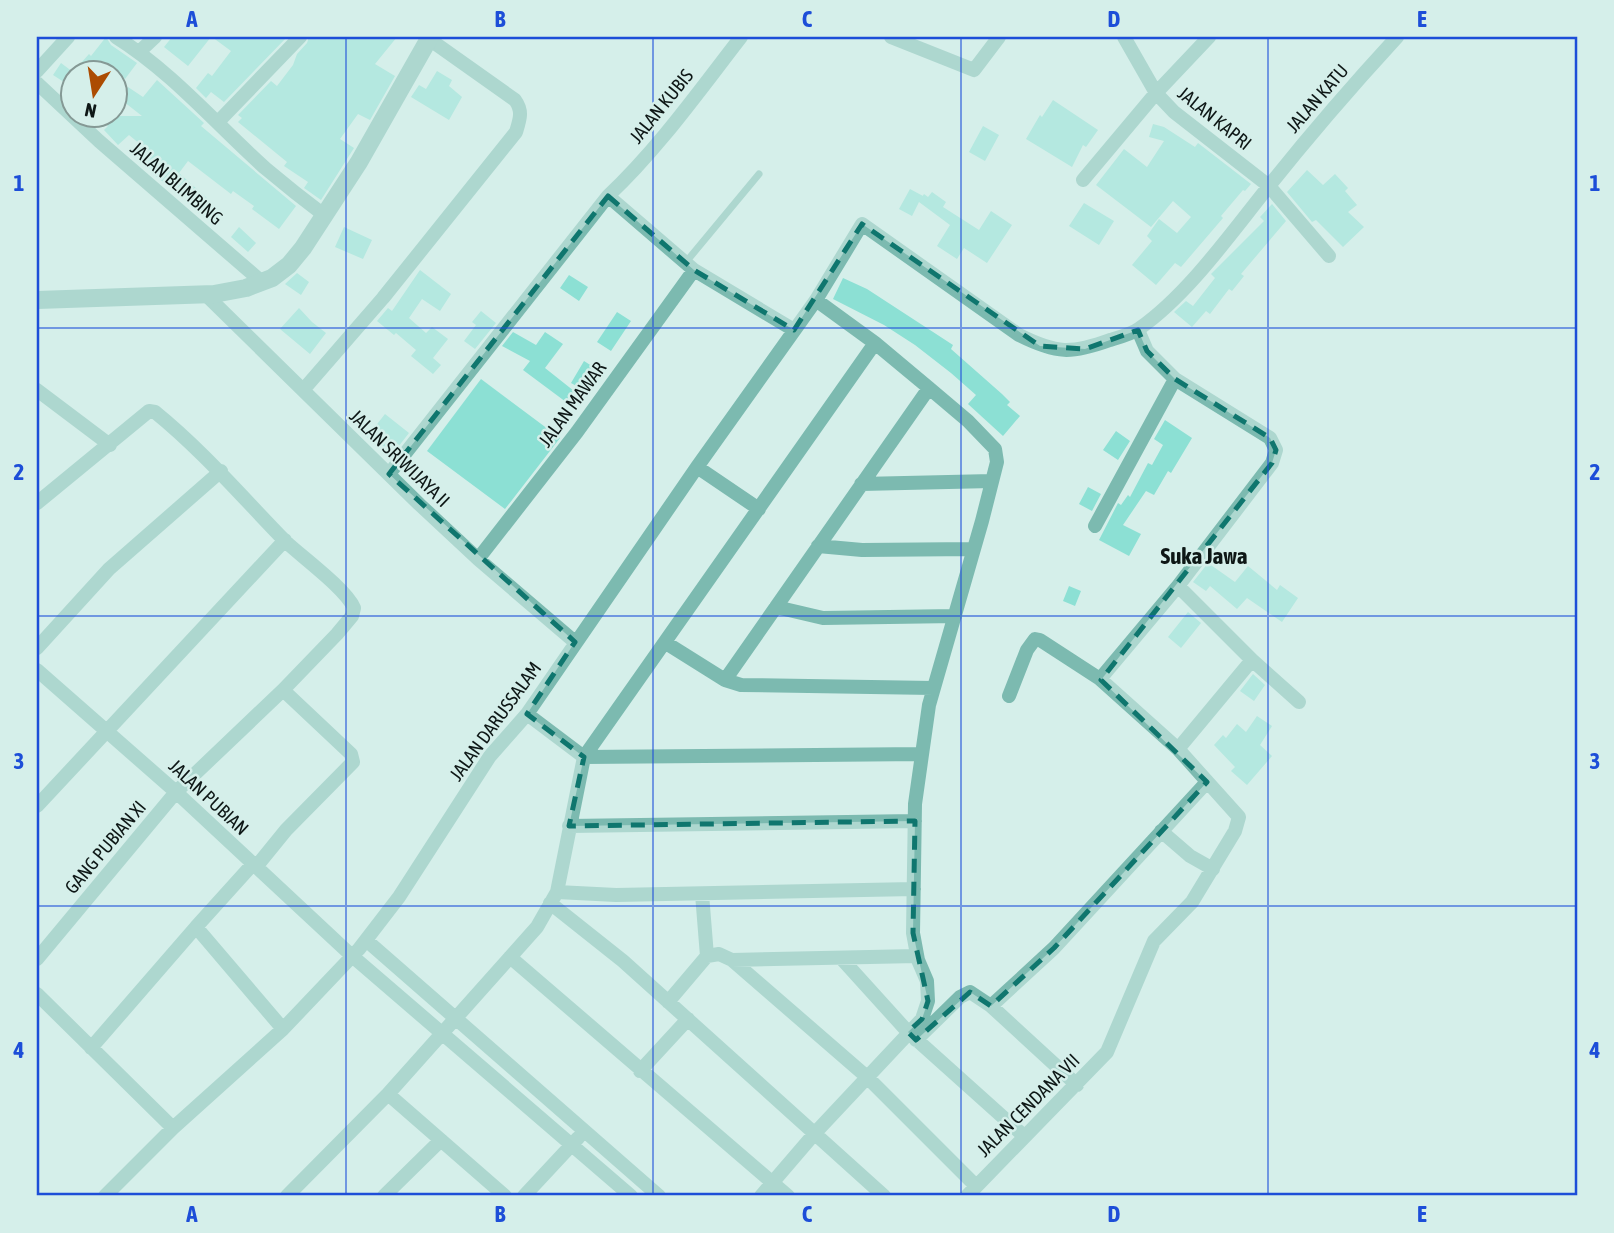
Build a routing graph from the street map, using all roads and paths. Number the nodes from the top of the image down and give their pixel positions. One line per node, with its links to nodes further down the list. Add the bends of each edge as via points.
1 (68, 37): 13 (street)
2 (116, 37): 12 (street)
3 (155, 37): 12 (street)
4 (300, 37): 16 (street)
5 (741, 37): 20 (street, JALAN KUBIS)
6 (891, 37): 7 (street, via 974,70)
7 (999, 37)
8 (1124, 37): 15 (street, JALAN KAPRI)
9 (1209, 37): 15 (street)
10 (1396, 37): 19 (street, JALAN KATU)
11 (429, 38): 21 (street); 33 (street, via 515,100 521,115 516,132)
12 (139, 52): 16 (street)
13 (37, 71)
14 (37, 83): 24 (street, JALAN BLIMBING)
15 (1156, 93): 18 (street); 19 (street, JALAN KAPRI)
16 (218, 122): 21 (street, via 265,168)
17 (759, 174): 23 (lane)
18 (1083, 180)
19 (1269, 186): 22 (street, JALAN KAPRI); 29 (street, JALAN KATU, via 1173,300)
20 (608, 196): 23 (street); 38 (street, JALAN KUBIS)
21 (324, 215): 24 (street, via 289,265)
22 (1329, 256)
23 (690, 266): 28 (street); 47 (street, JALAN MAWAR, via 577,432)
24 (262, 282): 25 (street)
25 (205, 294): 26 (street); 33 (street, JALAN SRIWIJAYA II)
26 (37, 300)
27 (816, 300): 28 (street, JALAN DARUSSALAM); 29 (street, JALAN DARUSSALAM, via 862,224 1040,346 1085,349); 30 (street)
28 (794, 330): 36 (street, JALAN DARUSSALAM)
29 (1138, 330): 31 (street, via 1147,351)
30 (875, 343): 32 (street); 42 (street)
31 (1175, 379): 43 (street); 48 (street, via 1270,439 1276,450 1272,464)
32 (929, 388): 39 (street, via 995,449); 40 (street)
33 (304, 389): 38 (street, JALAN SRIWIJAYA II)
34 (37, 390): 35 (street)
35 (110, 445): 37 (street, via 142,415 155,412); 41 (street)
36 (697, 467): 42 (street); 51 (street, JALAN DARUSSALAM)
37 (220, 471): 44 (street); 53 (street, via 109,569)
38 (389, 474): 47 (street, JALAN SRIWIJAYA II)
39 (992, 481): 40 (street); 46 (street)
40 (861, 484): 45 (street)
41 (37, 503)
42 (759, 509): 52 (street)
43 (1096, 526)
44 (285, 541): 59 (street, GANG PUBIAN XI, via 354,608 337,634); 63 (street)
45 (818, 545): 46 (street, via 862,550); 49 (street)
46 (974, 549): 50 (street)
47 (478, 559): 51 (street, JALAN SRIWIJAYA II)
48 (1178, 586): 54 (street); 57 (street)
49 (776, 607): 50 (street, via 823,618); 56 (street)
50 (955, 616): 58 (street)
51 (575, 642): 62 (street, JALAN DARUSSALAM)
52 (666, 643): 56 (street); 66 (street)
53 (37, 648)
54 (1251, 660): 61 (street); 64 (street)
55 (37, 670): 63 (street, JALAN PUBIAN)
56 (725, 680): 58 (street, via 741,685)
57 (1100, 680): 60 (street, via 1035,639); 64 (street)
58 (933, 688): 65 (street)
59 (283, 690): 68 (street, GANG PUBIAN XI); 73 (street, via 353,758 260,862)
60 (1009, 696)
61 (1299, 702)
62 (527, 714): 66 (street); 79 (street, JALAN DARUSSALAM, via 490,755)
63 (107, 731): 68 (street, JALAN PUBIAN); 69 (street)
64 (1178, 749): 67 (street)
65 (922, 754): 66 (street); 70 (street)
66 (584, 757): 71 (street)
67 (1207, 782): 72 (street); 74 (street, JALAN CENDANA VII, via 1239,817)
68 (176, 792): 73 (street, JALAN PUBIAN); 85 (street, GANG PUBIAN XI)
69 (37, 806)
70 (915, 821): 71 (street); 75 (street)
71 (569, 826): 77 (street)
72 (1161, 831): 74 (street); 89 (street, via 1054,948)
73 (252, 865): 78 (street); 80 (street, JALAN PUBIAN)
74 (1213, 869): 98 (street, JALAN CENDANA VII, via 1192,902 1154,941 1107,1052)
75 (914, 889): 76 (street); 82 (street)
76 (702, 894): 77 (street); 81 (street)
77 (554, 897): 83 (street, via 537,927); 88 (street)
78 (196, 928): 92 (street); 95 (street)
79 (366, 940): 80 (street, JALAN DARUSSALAM); 90 (street)
80 (351, 956): 92 (street, JALAN DARUSSALAM); 93 (street, JALAN PUBIAN)
81 (707, 956): 86 (street, via 719,954); 88 (street)
82 (917, 956): 84 (street); 94 (street, via 928,981 928,1000)
83 (510, 957): 90 (street); 96 (street)
84 (841, 958): 86 (street); 94 (street)
85 (37, 959)
86 (732, 960): 97 (street)
87 (37, 994): 95 (street)
88 (668, 1002): 91 (street)
89 (991, 1006): 94 (street, via 970,992); 98 (street)
90 (456, 1019): 93 (street); 101 (street)
91 (688, 1019): 96 (street); 102 (street)
92 (283, 1029): 100 (street, JALAN DARUSSALAM)
93 (442, 1034): 99 (street); 105 (street, JALAN PUBIAN)
94 (912, 1036): 97 (street); 103 (street)
95 (92, 1048): 100 (street)
96 (640, 1071): 106 (street)
97 (867, 1077): 102 (street); 107 (street)
98 (1077, 1085): 103 (street, JALAN CENDANA VII)
99 (388, 1094): 104 (street); 110 (street)
100 (173, 1128): 109 (street, JALAN DARUSSALAM)
101 (585, 1131): 105 (street); 114 (street)
102 (816, 1133): 106 (street); 117 (street)
103 (1024, 1136): 107 (street, JALAN CENDANA VII)
104 (441, 1140): 108 (street); 111 (street)
105 (571, 1145): 112 (street); 113 (street, JALAN PUBIAN)
106 (773, 1183): 115 (street); 116 (street)
107 (971, 1191)
108 (392, 1194)
109 (104, 1196)
110 (287, 1196)
111 (505, 1196)
112 (524, 1196)
113 (631, 1196)
114 (659, 1196)
115 (761, 1196)
116 (788, 1196)
117 (884, 1196)

